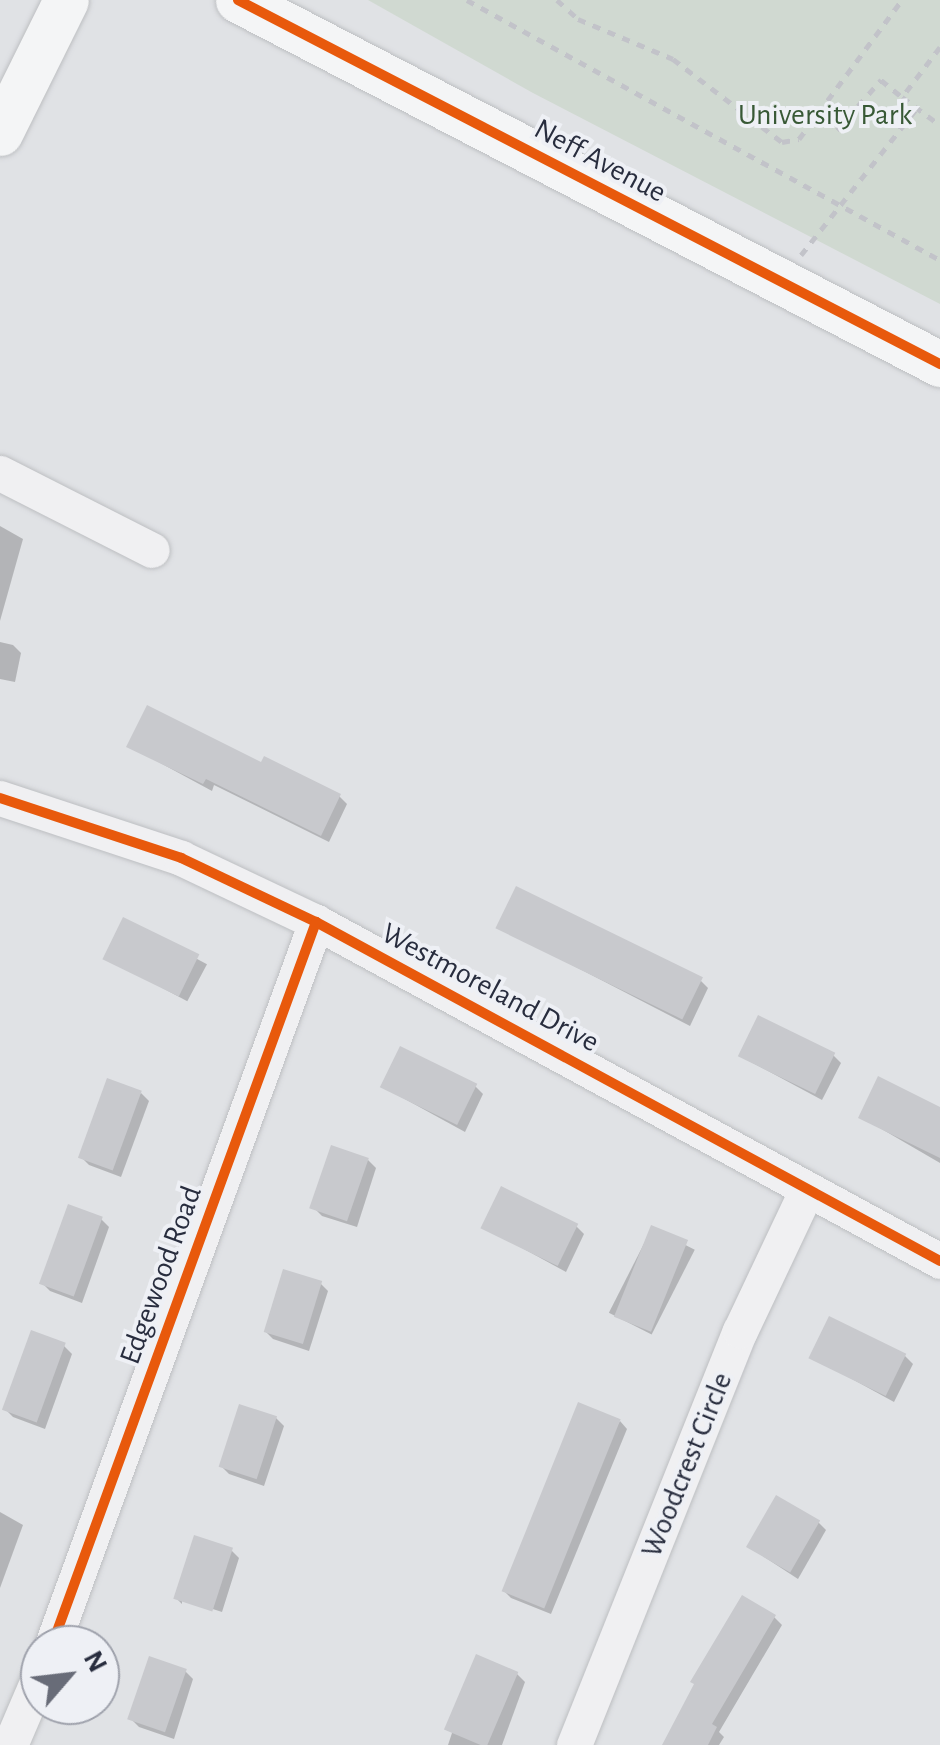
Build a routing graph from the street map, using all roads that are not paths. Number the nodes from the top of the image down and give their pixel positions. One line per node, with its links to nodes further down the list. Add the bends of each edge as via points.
1 (66, 0): 3 (main road)
2 (238, 0): 4 (main road, Neff Avenue)
3 (0, 133)
4 (940, 364)
5 (0, 473): 6 (street)
6 (152, 550)
7 (0, 798): 8 (street, Westmoreland Drive, via 181,858)
8 (316, 922): 9 (street, Westmoreland Drive); 11 (street, Edgewood Road)
9 (807, 1189): 10 (street, Westmoreland Drive); 14 (street, Woodcrest Circle, via 740,1331)
10 (940, 1260)
11 (59, 1625)
12 (20, 1722): 13 (street)
13 (10, 1745)
14 (574, 1745)

